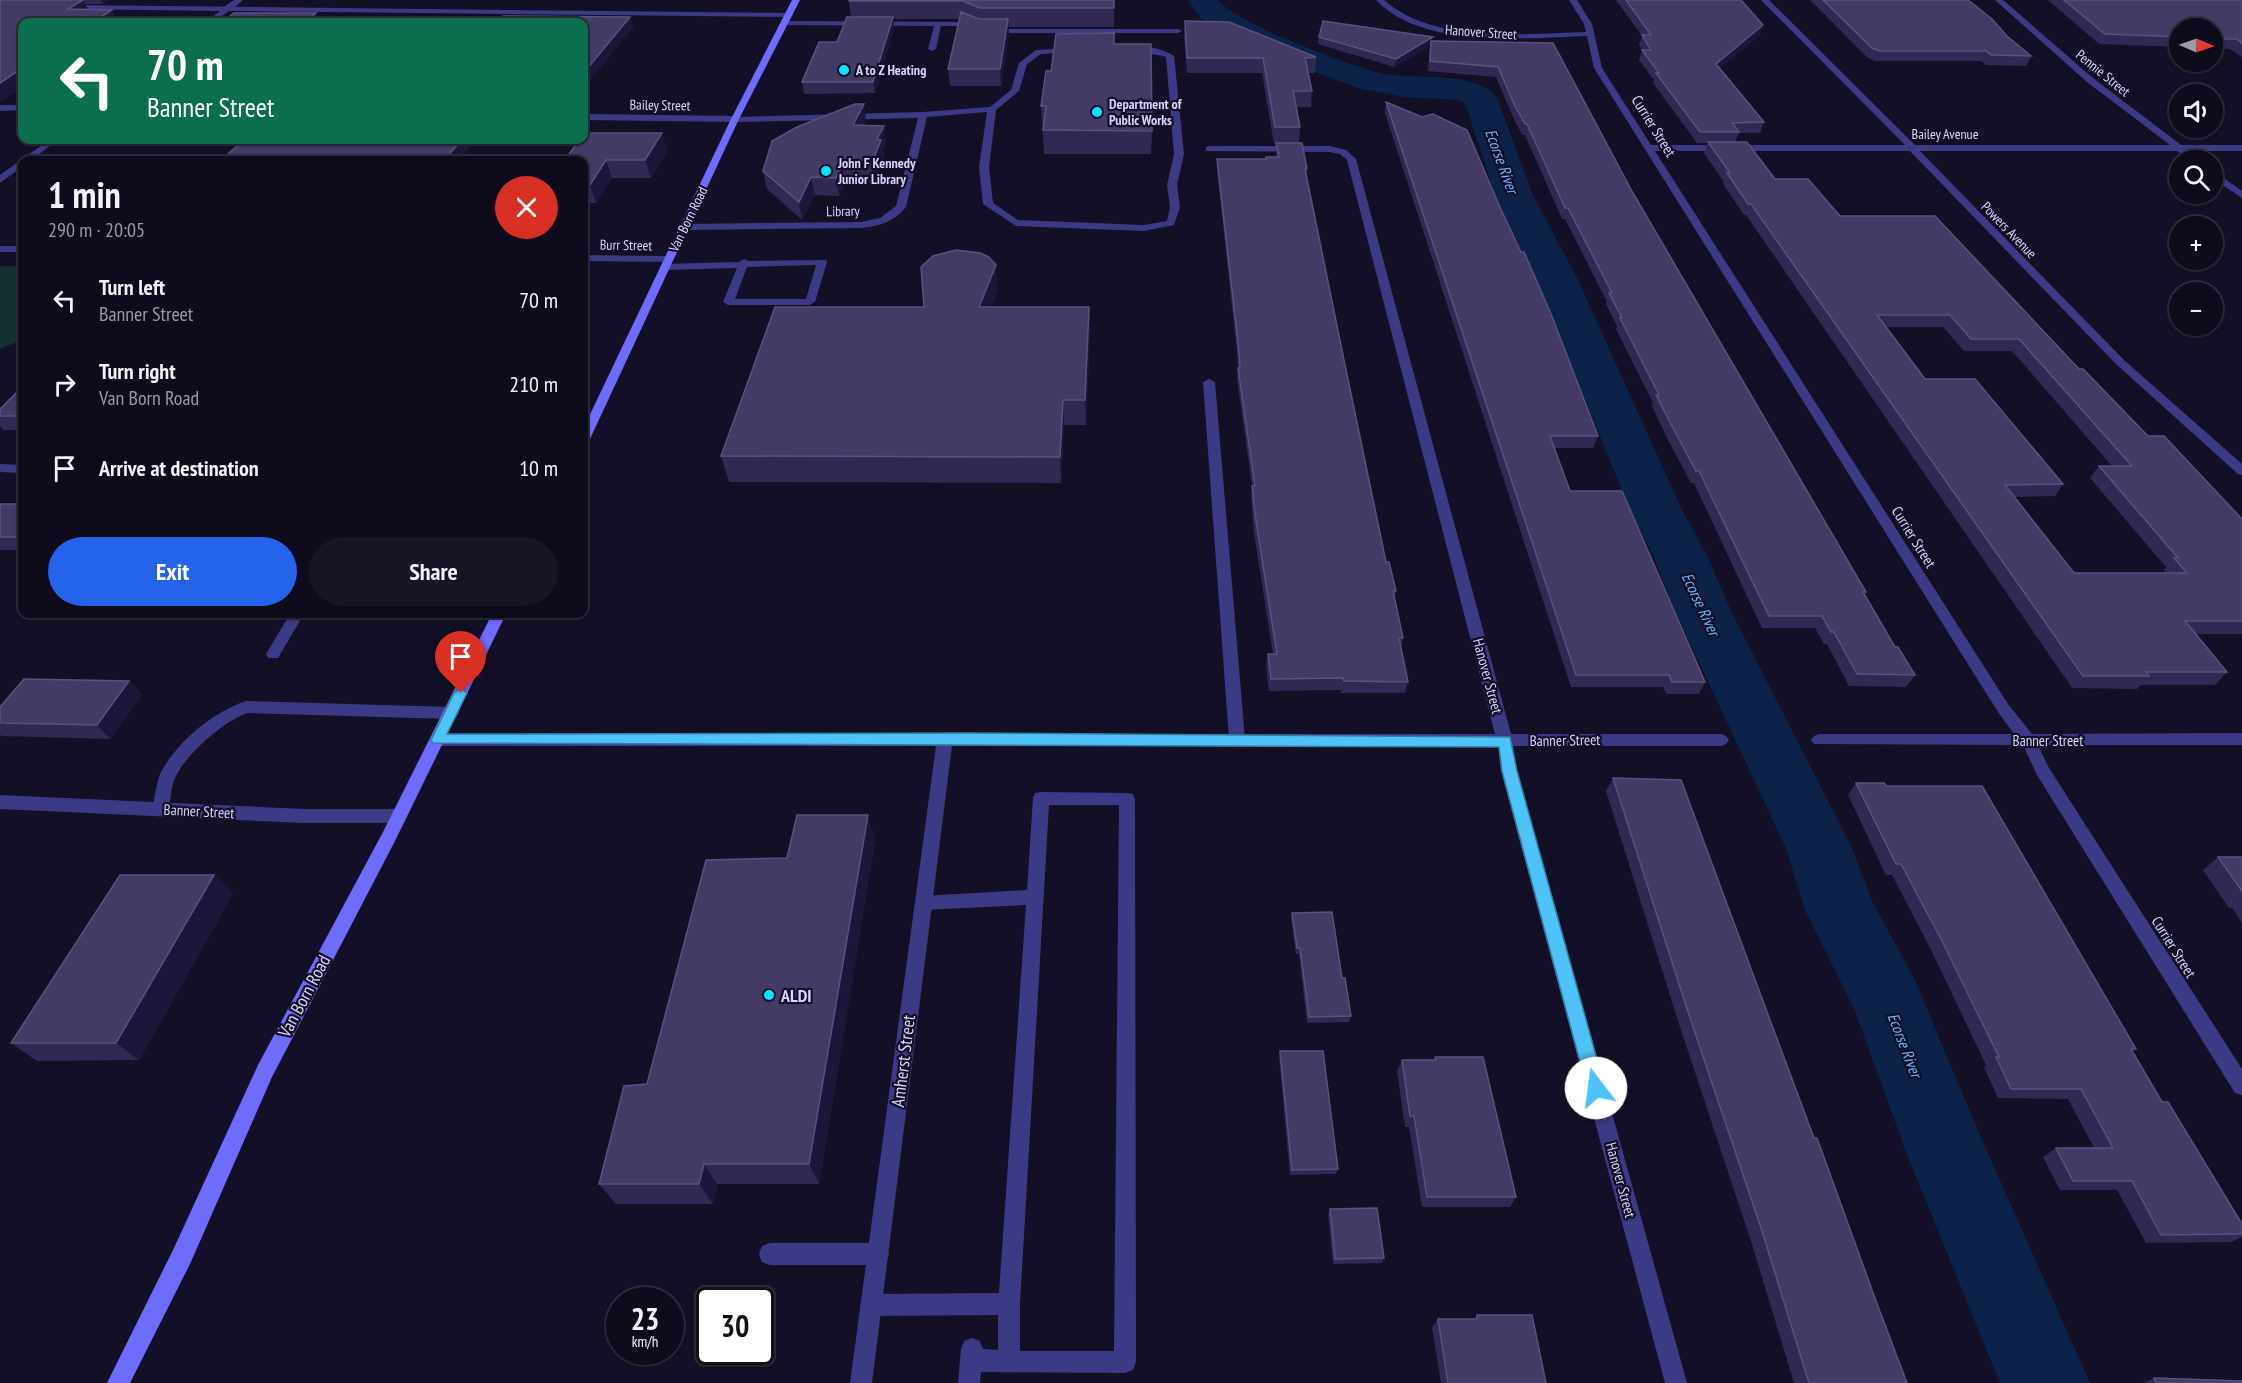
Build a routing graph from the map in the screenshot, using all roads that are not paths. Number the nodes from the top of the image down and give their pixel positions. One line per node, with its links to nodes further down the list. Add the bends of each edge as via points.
1 (239, 0): 8 (street)
2 (796, 0): 9 (main road, Van Born Road)
3 (1380, 0): 14 (street, Hanover Street, via 1397,15 1445,30 1491,35)
4 (1573, 0): 14 (street, Currier Street)
5 (1765, 0): 27 (street, Powers Avenue)
6 (1999, 0): 28 (street, Pennie Street, via 2090,80)
7 (60, 7): 8 (street)
8 (227, 9): 9 (street); 10 (street)
9 (789, 15): 11 (main road, Van Born Road)
10 (215, 18)
11 (784, 23): 12 (street); 23 (main road, Van Born Road)
12 (938, 24): 13 (street, via 967,24 980,31); 15 (street)
13 (1178, 31)
14 (1591, 34): 26 (street, Currier Street, via 1598,68)
15 (932, 49)
16 (1089, 50): 20 (street, via 1039,52 1023,63 1015,91)
17 (1122, 50): 20 (street, via 1156,50 1170,56 1179,154 1172,185 1172,223 1144,228 1016,223 988,204 984,167)
18 (0, 108): 19 (street)
19 (18, 108)
20 (992, 109): 21 (street, Bailey Street)
21 (923, 115): 23 (street, Bailey Street); 36 (street, Library, via 901,207 880,223)
22 (588, 117): 23 (street, Bailey Street)
23 (736, 119): 36 (main road, Van Born Road)
24 (49, 144): 31 (street)
25 (1209, 148): 58 (street, Hanover Street, via 1323,149 1343,152 1351,159)
26 (1648, 148): 27 (street, Bailey Avenue); 57 (street, Currier Street, via 2002,708)
27 (1912, 148): 28 (street, Bailey Avenue); 46 (street, Powers Avenue, via 2120,362)
28 (2178, 148): 29 (street, Bailey Avenue); 30 (street, Pennie Street)
29 (2242, 148)
30 (2181, 150)
31 (32, 156)
32 (18, 166): 33 (street)
33 (0, 180)
34 (2223, 181): 35 (street)
35 (2242, 195)
36 (684, 227): 41 (main road, Van Born Road)
37 (0, 249): 38 (street)
38 (18, 249)
39 (588, 258): 41 (street, Burr Street)
40 (744, 262): 40 (street, Burr Street, via 766,262 822,262 810,302 728,302); 41 (street, Burr Street)
41 (666, 263): 43 (main road, Van Born Road)
42 (1209, 382): 52 (street)
43 (588, 430)
44 (0, 468): 45 (street)
45 (18, 469)
46 (2242, 471)
47 (295, 618): 49 (street)
48 (497, 618): 50 (main road, Van Born Road)
49 (273, 654)
50 (451, 712): 54 (main road, Van Born Road); 60 (street, via 246,707 227,714 199,736 168,775)
51 (945, 738): 52 (street, Banner Street); 54 (street, Banner Street); 63 (street, Amherst Street)
52 (1237, 739): 58 (street, Banner Street)
53 (2242, 739): 57 (street, Banner Street)
54 (438, 740): 61 (main road, Van Born Road)
55 (1721, 740): 58 (street, Banner Street)
56 (1819, 740): 57 (street, Banner Street)
57 (2028, 740): 64 (street, Currier Street, via 2043,771)
58 (1505, 741): 73 (street, Hanover Street, via 1509,771)
59 (0, 802): 60 (street, Banner Street)
60 (159, 809): 61 (street, Banner Street)
61 (399, 816): 70 (main road, Van Born Road, via 265,1071 182,1256)
62 (1035, 897): 63 (street); 67 (street); 69 (street, via 1041,798 1127,799 1125,1362)
63 (924, 903): 66 (street, Amherst Street)
64 (2242, 1086)
65 (770, 1254): 66 (street)
66 (878, 1254): 68 (street, Amherst Street)
67 (1009, 1304): 68 (street); 69 (street)
68 (871, 1305): 71 (street, Amherst Street)
69 (1009, 1362): 72 (street, via 972,1355)
70 (118, 1383)
71 (861, 1383)
72 (969, 1383)
73 (1676, 1383)

